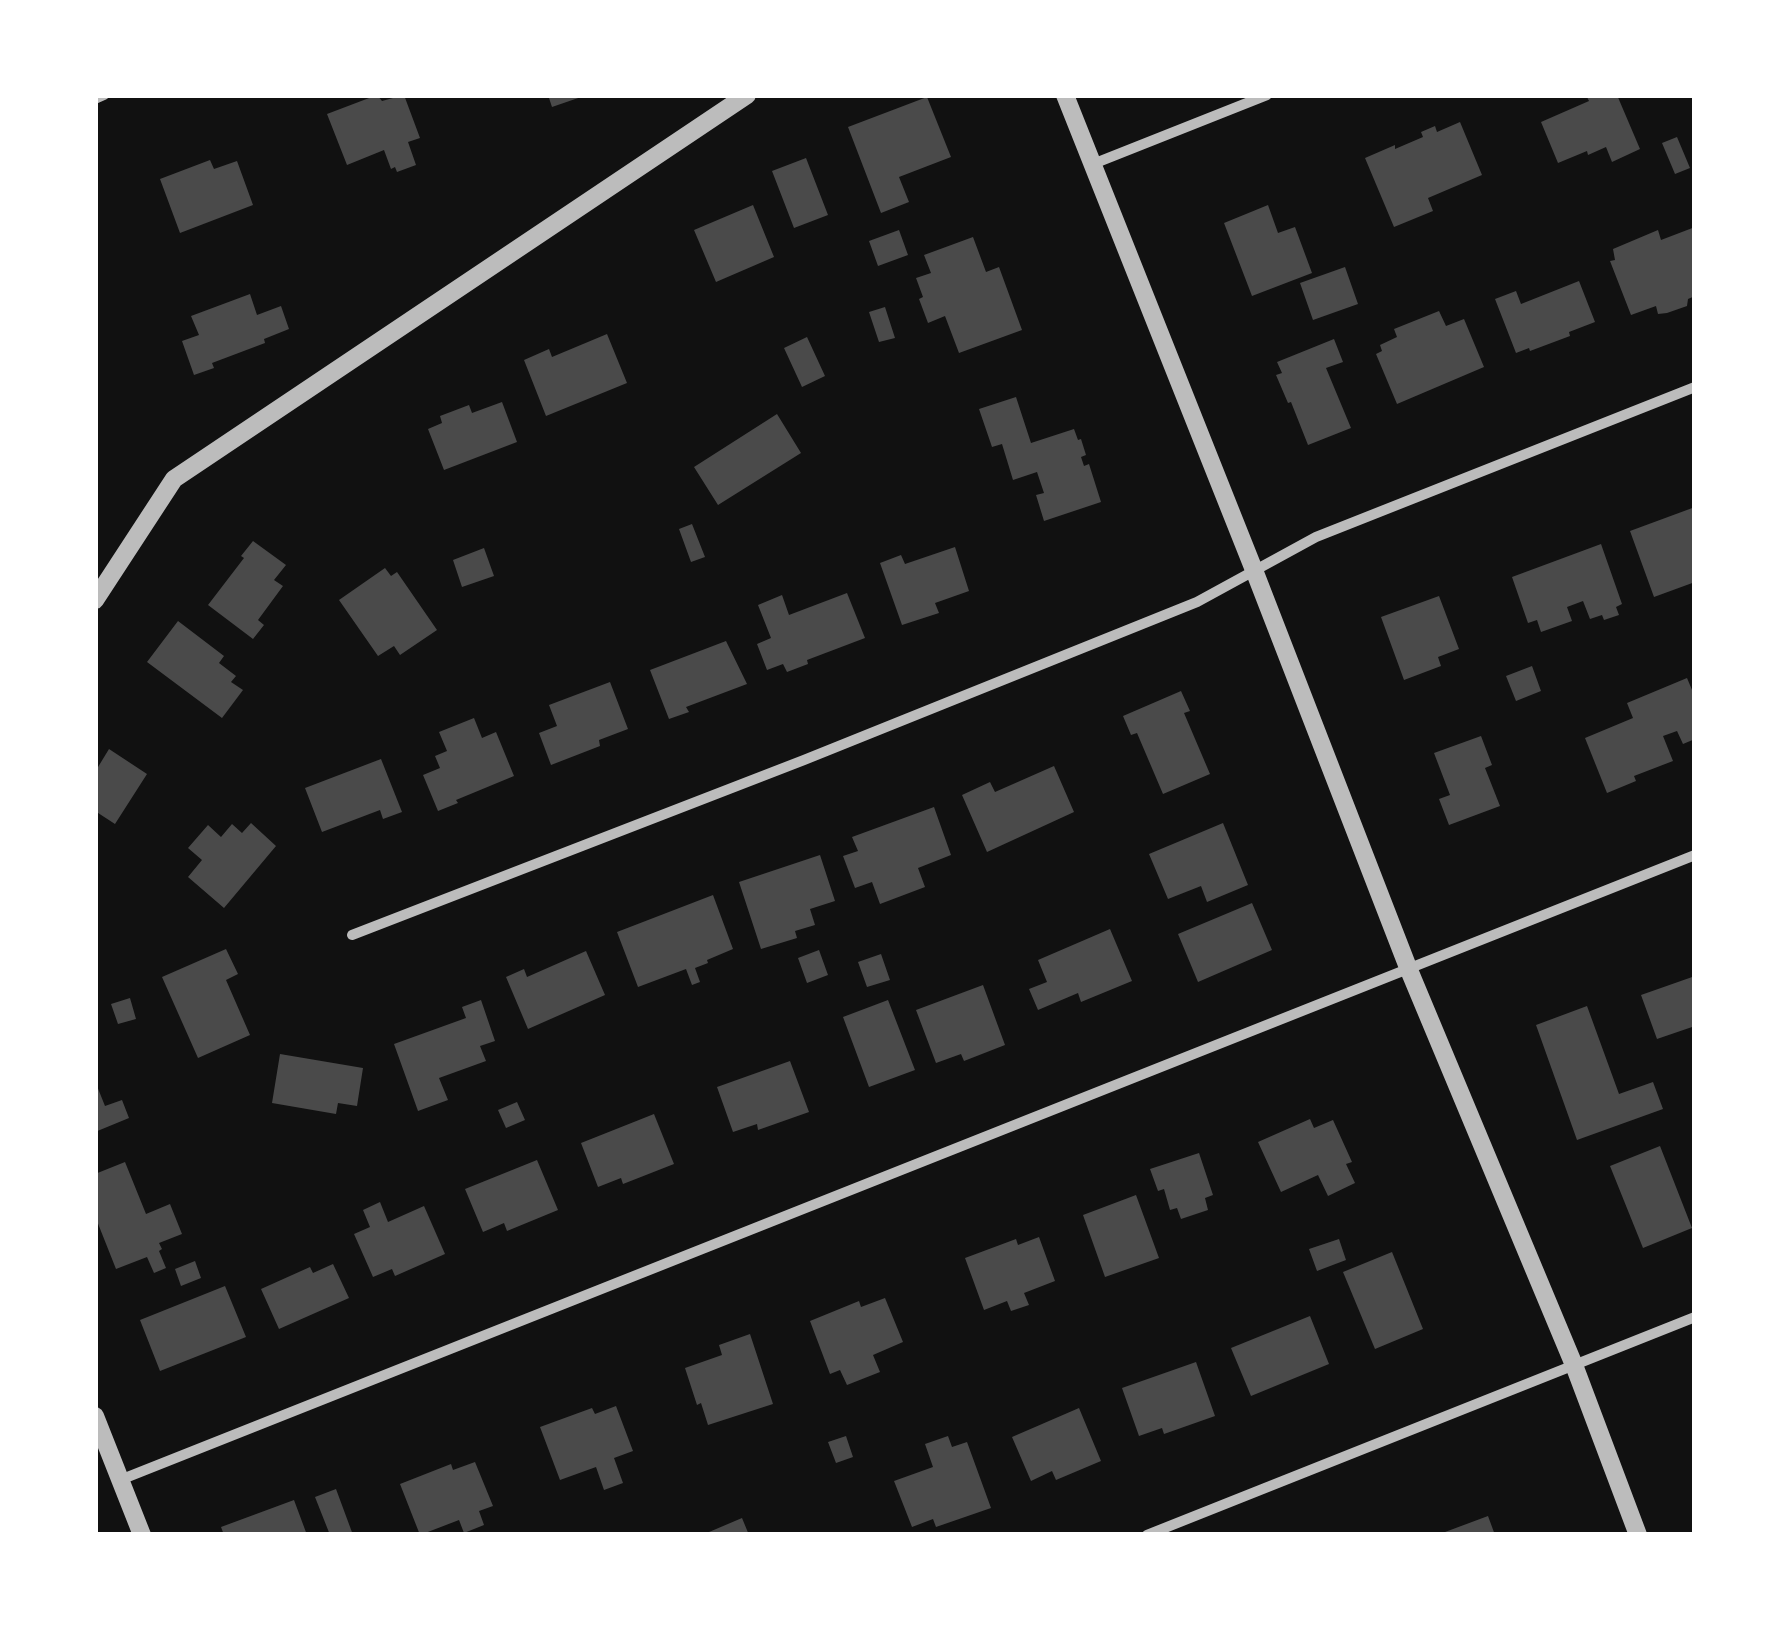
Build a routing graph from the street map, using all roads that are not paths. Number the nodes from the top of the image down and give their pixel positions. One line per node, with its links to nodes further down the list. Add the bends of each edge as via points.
1 (104, 95): 5 (street)
2 (747, 95): 9 (street, via 174,478)
3 (1066, 95): 6 (street)
4 (1267, 95): 6 (street)
5 (95, 99)
6 (1093, 164): 8 (street)
7 (1695, 386): 8 (street, via 1316,537)
8 (1254, 570): 11 (street, via 1179,610); 12 (street)
9 (95, 600)
10 (1695, 855): 12 (street)
11 (352, 935)
12 (1409, 970): 14 (street); 16 (street)
13 (1695, 1317): 14 (street)
14 (1574, 1366): 18 (street); 19 (street)
15 (95, 1416): 16 (street)
16 (120, 1480): 17 (street)
17 (142, 1535)
18 (1147, 1535)
19 (1638, 1535)

